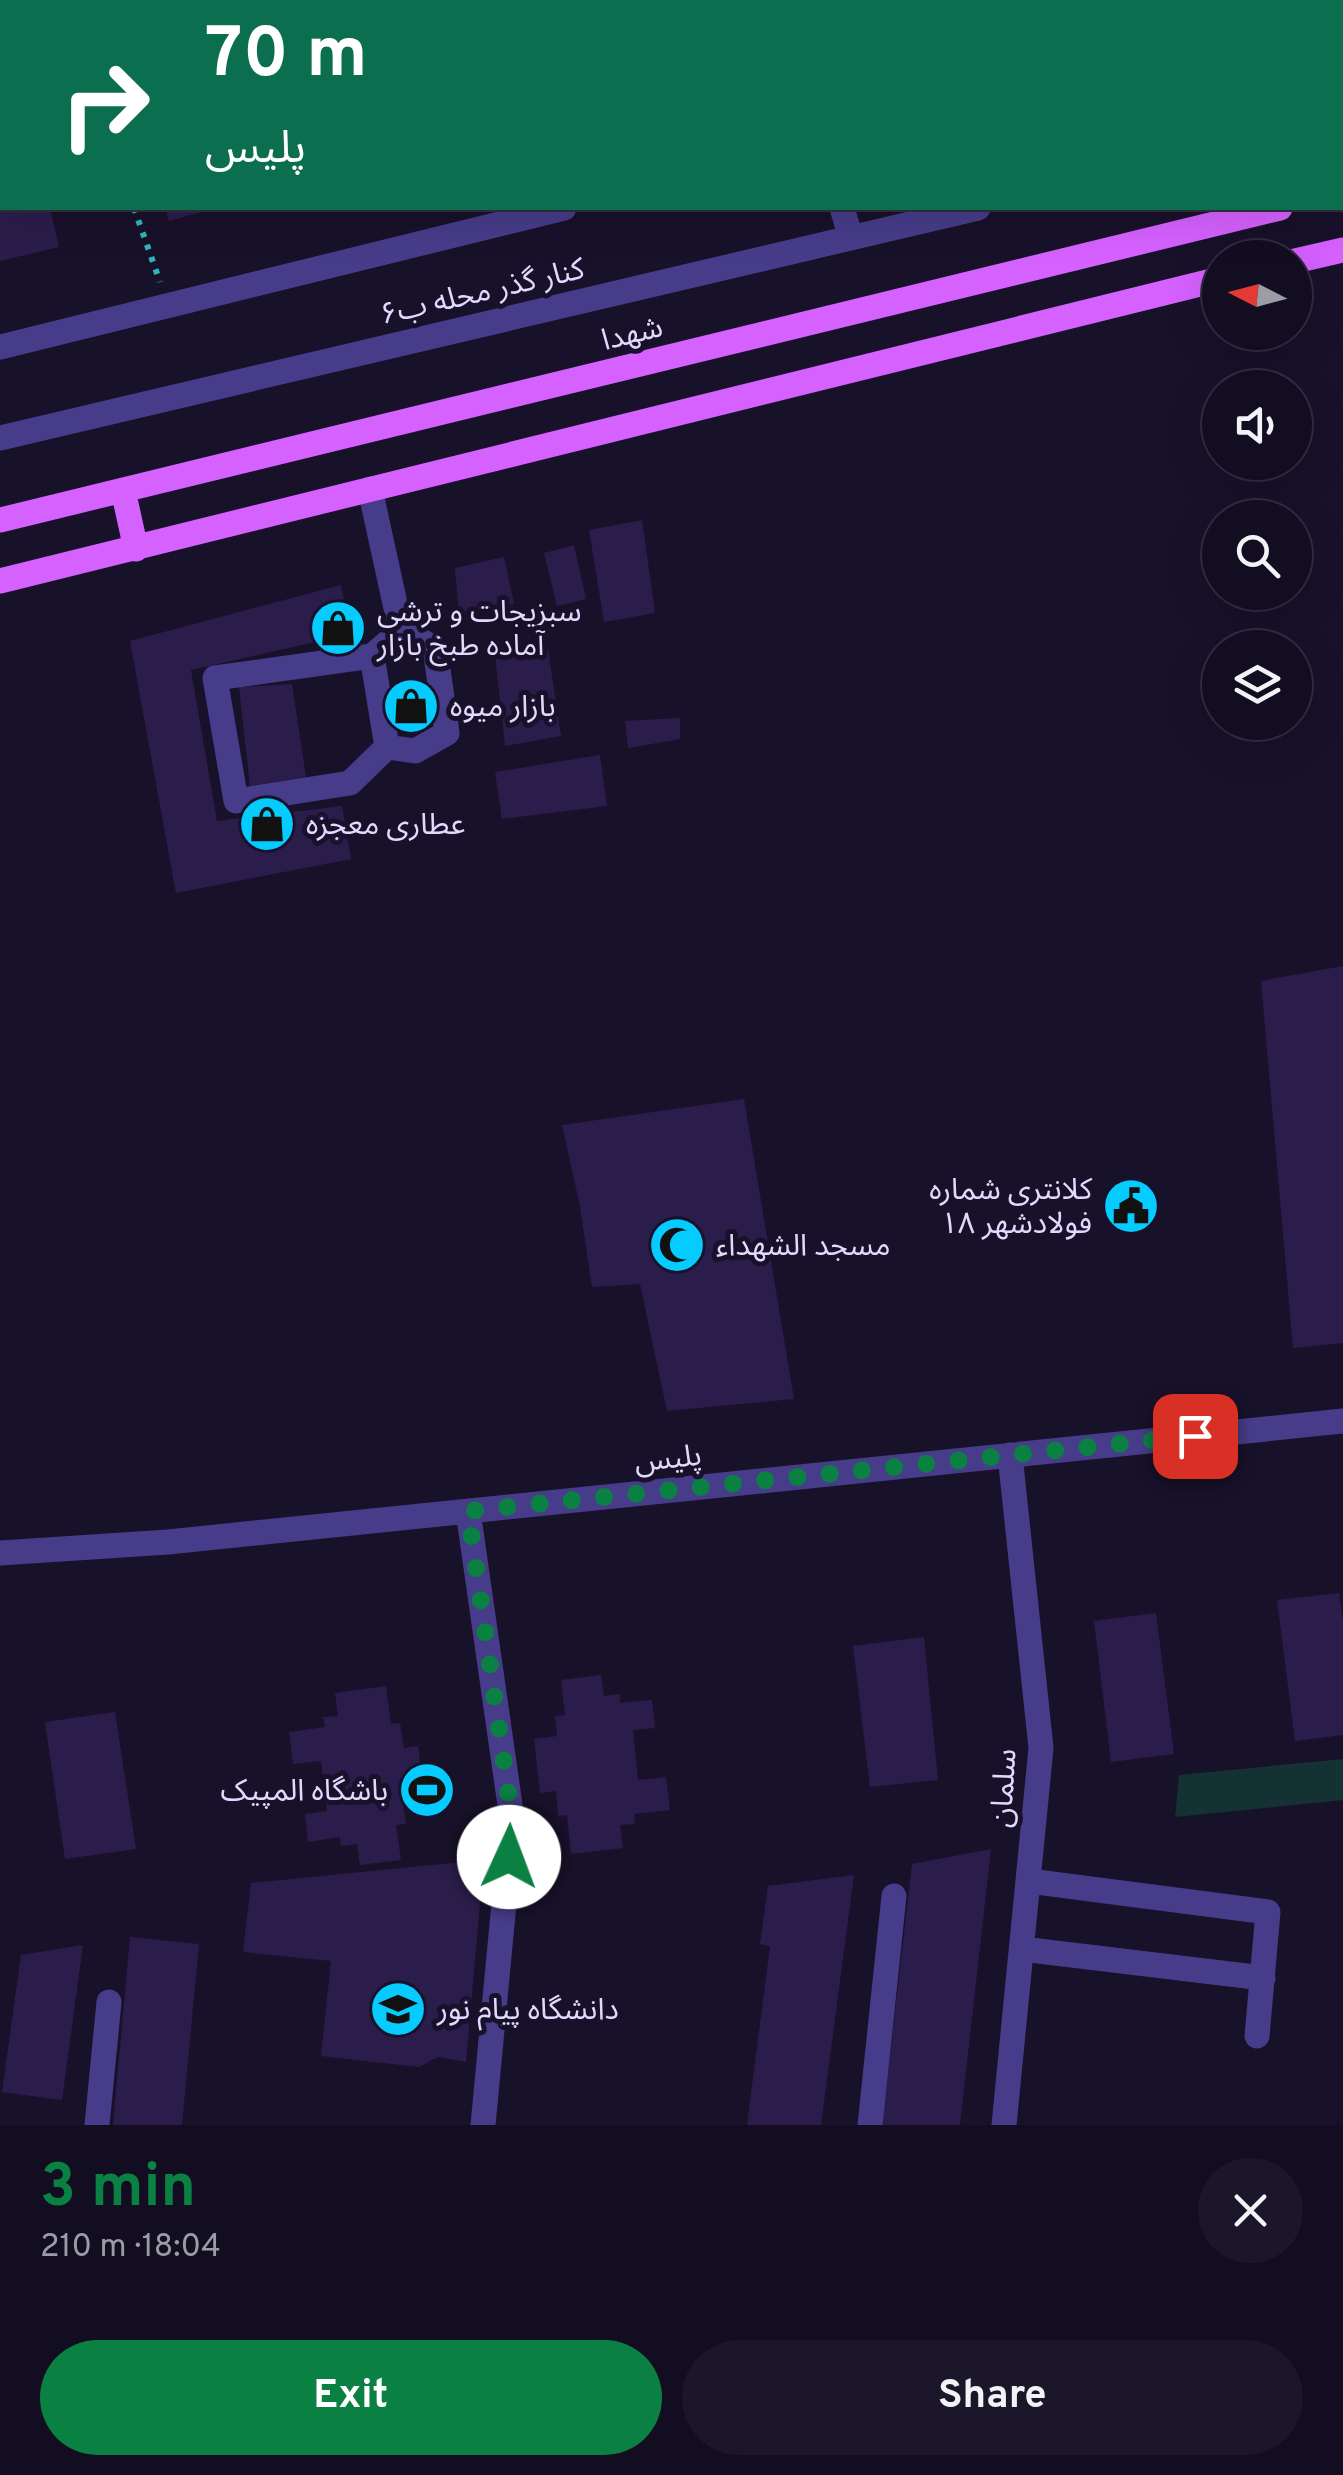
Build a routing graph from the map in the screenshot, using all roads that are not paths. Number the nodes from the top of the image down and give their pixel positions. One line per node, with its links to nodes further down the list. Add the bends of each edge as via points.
1 (556, 210): 9 (street)
2 (843, 210): 5 (street)
3 (970, 210): 5 (street, کنار گذر محله ب۶)
4 (1272, 210): 11 (main road, شهدا)
5 (852, 238): 10 (street, کنار گذر محله ب۶)
6 (1343, 250): 7 (main road)
7 (1312, 257)
8 (1202, 283): 12 (main road)
9 (0, 347)
10 (0, 438)
11 (123, 490): 13 (main road, شهدا); 14 (main road)
12 (370, 490): 14 (main road); 16 (street)
13 (0, 520)
14 (136, 548): 15 (main road)
15 (0, 581)
16 (401, 631): 17 (street); 18 (street, via 435,648 446,733 416,751)
17 (372, 656): 18 (street); 18 (street, via 215,678 236,801 350,783)
18 (387, 747)
19 (1343, 1421): 20 (street, پلیس)
20 (1010, 1456): 21 (street, پلیس); 23 (street, سلمان, via 1041,1748)
21 (468, 1511): 22 (street, پلیس); 30 (street, via 512,1819)
22 (0, 1552)
23 (1029, 1881): 25 (street, سلمان); 26 (street, via 1268,1912)
24 (894, 1896): 31 (street)
25 (1022, 1949): 26 (street); 32 (street, سلمان)
26 (1263, 1978): 28 (street)
27 (109, 2002): 29 (street)
28 (1257, 2036)
29 (97, 2125)
30 (484, 2125)
31 (870, 2125)
32 (1004, 2125)

